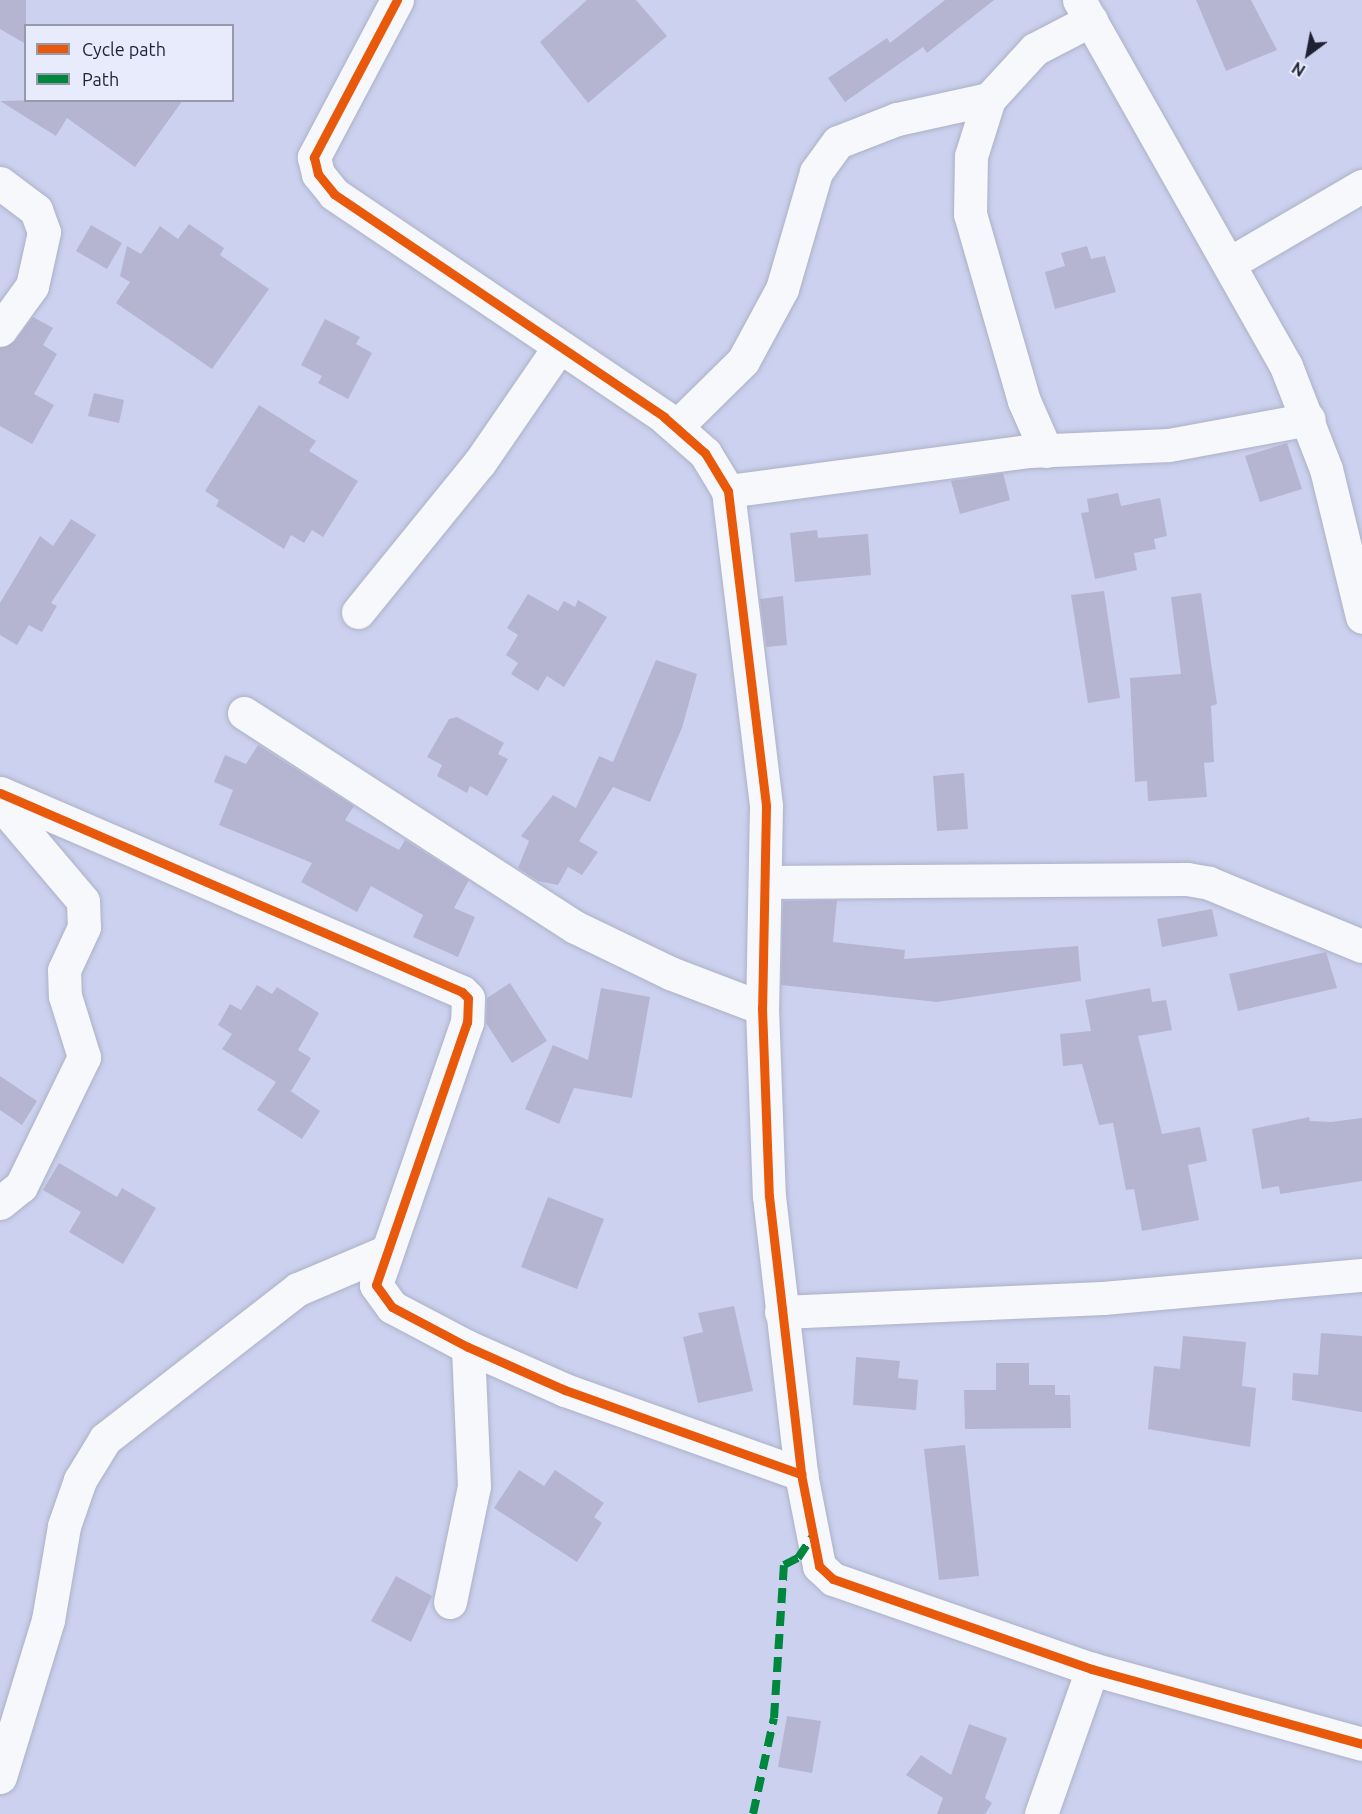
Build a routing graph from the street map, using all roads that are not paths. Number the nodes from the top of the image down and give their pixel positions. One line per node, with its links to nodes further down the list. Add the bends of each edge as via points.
1 (396, 0): 8 (street, via 314,157 318,174 334,194)
2 (1085, 10): 3 (street, via 1035,49); 6 (street)
3 (989, 99): 10 (street, via 897,119 838,142 816,172 782,289 743,361); 11 (street, via 971,156 970,214 1024,401)
4 (0, 183): 7 (street, via 36,210 44,232 32,286)
5 (1362, 186): 6 (street)
6 (1230, 263): 9 (street)
7 (0, 330)
8 (559, 347): 10 (street); 13 (street, via 480,462)
9 (1309, 419): 11 (street, via 1169,446); 14 (street)
10 (676, 427): 12 (street, via 705,453)
11 (1046, 451): 12 (street)
12 (728, 491): 18 (street, via 765,806)
13 (358, 612)
14 (1362, 617)
15 (244, 713): 20 (street, via 575,927 670,974)
16 (0, 793): 22 (street, via 407,967 468,998 467,1022 440,1110)
17 (0, 803): 21 (street, via 83,901 84,927 64,979 84,1058 21,1186)
18 (765, 882): 19 (street, via 1187,879); 20 (street)
19 (1362, 946)
20 (762, 1008): 24 (street, via 770,1196)
21 (0, 1203)
22 (383, 1253): 25 (street, via 376,1285 392,1306); 30 (street, via 298,1289 105,1439 80,1480 64,1526 48,1620)
23 (1362, 1275): 24 (street, via 1103,1298)
24 (781, 1312): 26 (street)
25 (468, 1347): 26 (street, via 566,1390); 27 (street, via 474,1486)
26 (801, 1474): 28 (street, via 819,1566 833,1579)
27 (450, 1602)
28 (1092, 1669): 29 (street); 31 (street)
29 (1362, 1744)
30 (0, 1777)
31 (1041, 1814)

